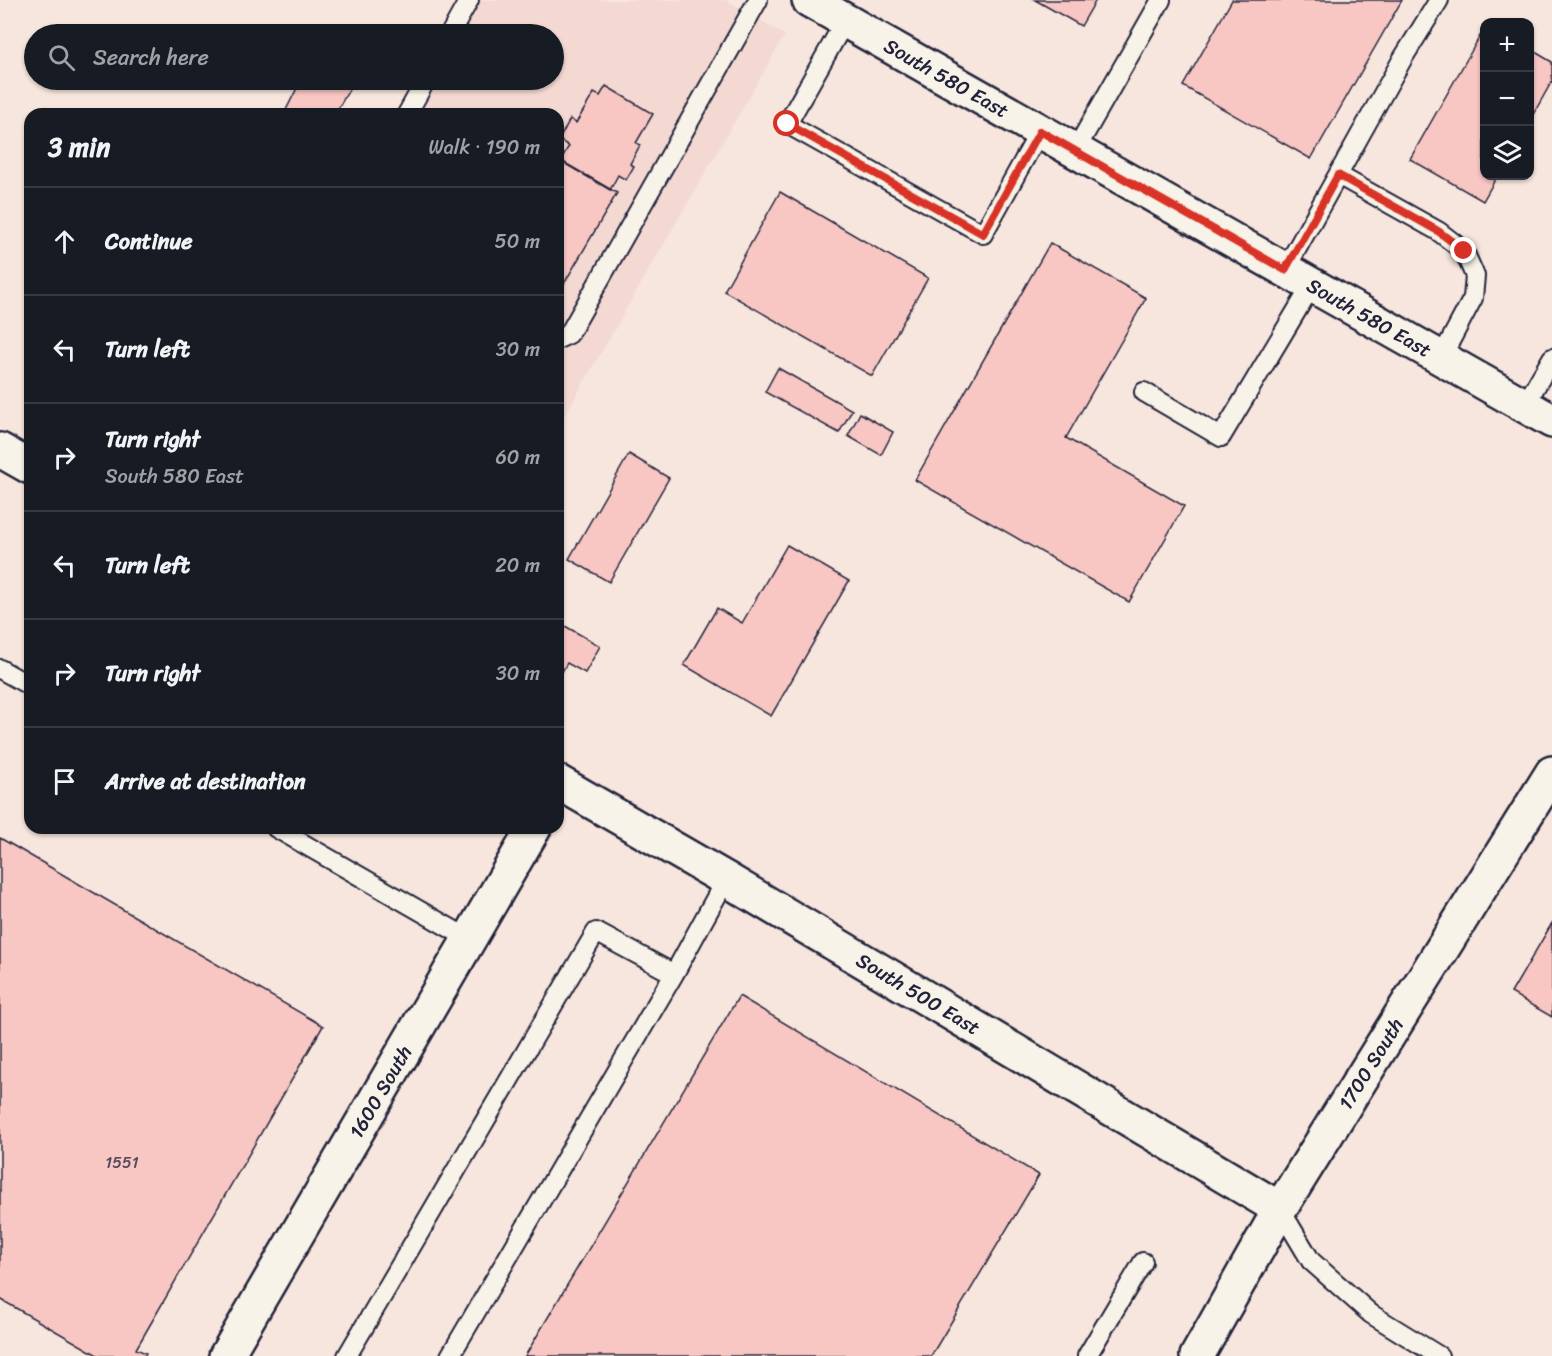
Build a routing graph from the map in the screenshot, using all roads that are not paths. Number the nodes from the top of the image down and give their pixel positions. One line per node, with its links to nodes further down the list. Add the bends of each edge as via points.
1 (469, 0): 7 (lane)
2 (758, 0): 14 (lane, via 569,334)
3 (809, 0): 6 (street, South 580 East)
4 (1161, 0): 11 (lane)
5 (1439, 0): 12 (lane)
6 (845, 21): 10 (street, South 580 East); 10 (lane, via 787,124 983,234)
7 (456, 24)
8 (420, 90): 9 (lane)
9 (410, 108)
10 (1040, 131): 11 (street, South 580 East)
11 (1075, 151): 13 (street, South 580 East)
12 (1338, 175): 13 (lane); 15 (lane, via 1438,231 1464,251 1475,276 1473,298)
13 (1298, 278): 15 (street, South 580 East); 17 (lane, via 1221,437)
14 (564, 336)
15 (1441, 358): 18 (street, South 580 East)
16 (1552, 358): 18 (lane)
17 (1144, 392)
18 (1538, 413)
19 (0, 450): 20 (street)
20 (24, 464)
21 (0, 669): 22 (lane)
22 (24, 683)
23 (1552, 774): 30 (street, 1700 South)
24 (564, 787): 27 (street, South 500 East)
25 (286, 834): 28 (lane)
26 (530, 834): 28 (street, 1600 South)
27 (726, 879): 29 (lane); 30 (street, South 500 East)
28 (469, 939): 32 (street, 1600 South)
29 (674, 974): 33 (lane, via 597,932); 34 (lane)
30 (1280, 1209): 36 (street, 1700 South); 37 (lane, via 1311,1261 1371,1314)
31 (1143, 1262): 35 (lane)
32 (226, 1356)
33 (347, 1356)
34 (450, 1356)
35 (1087, 1356)
36 (1197, 1356)
37 (1439, 1356)

